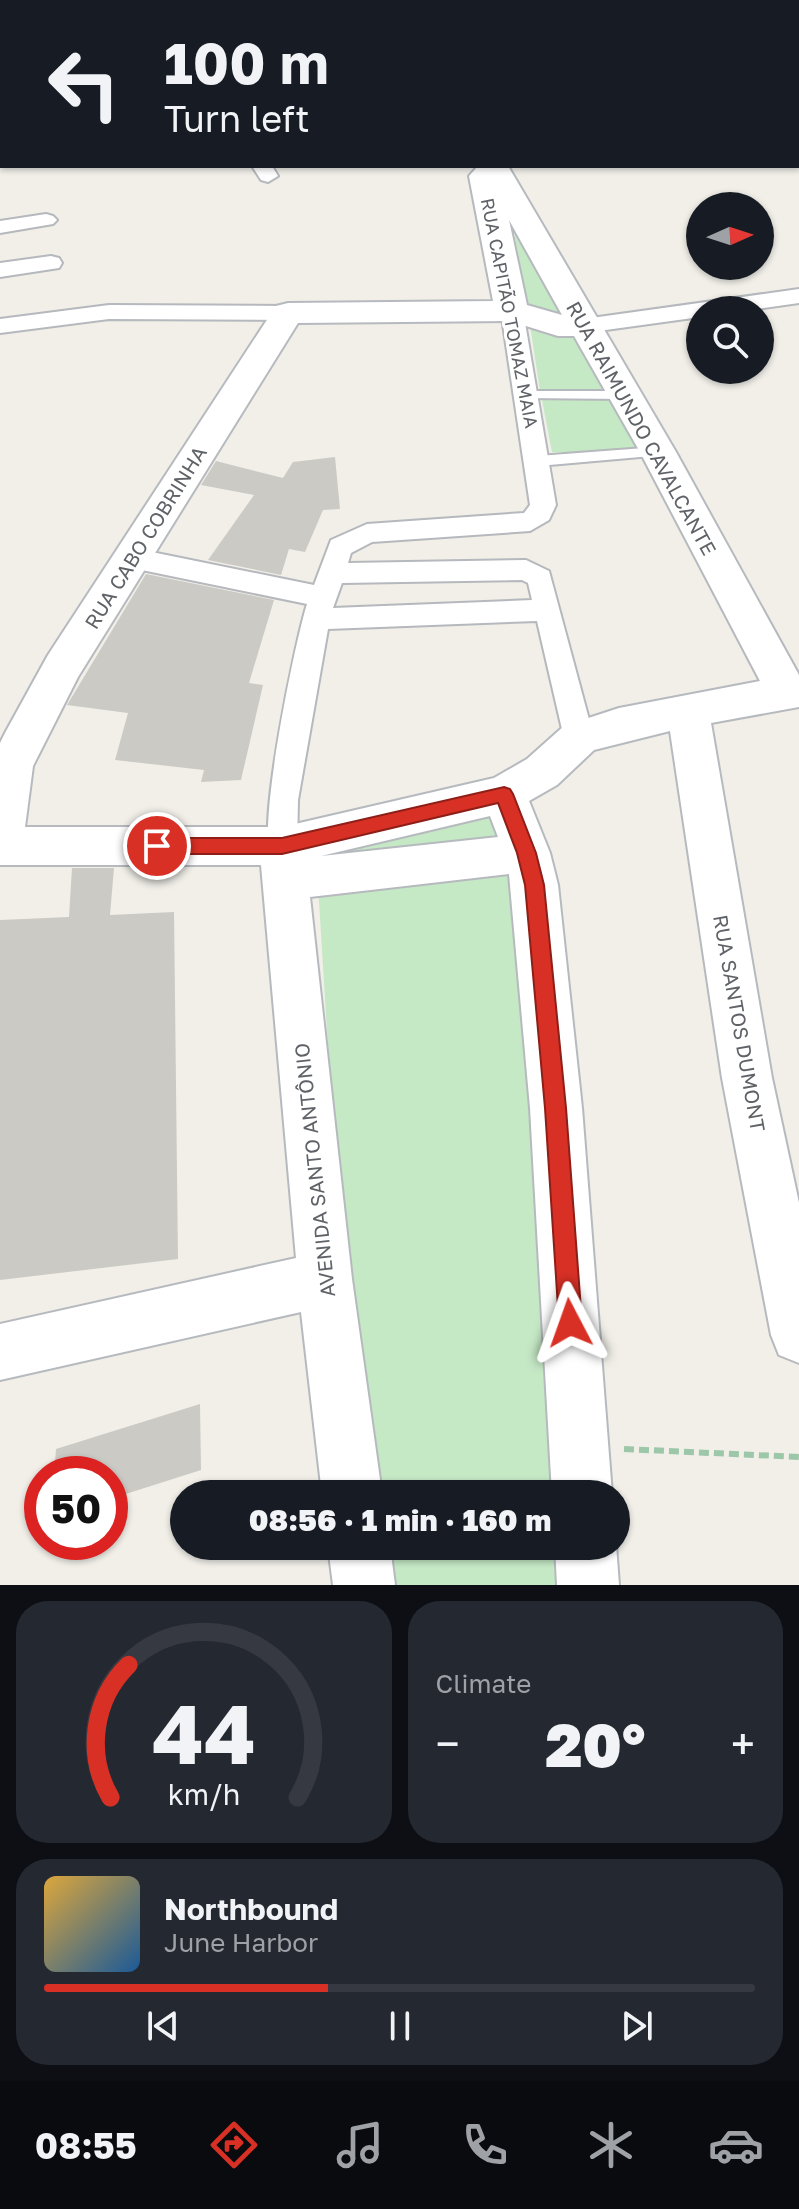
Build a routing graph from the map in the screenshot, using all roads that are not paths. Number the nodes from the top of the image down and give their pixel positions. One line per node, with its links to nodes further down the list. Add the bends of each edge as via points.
1 (482, 168): 6 (street, RUA CAPITÃO TOMAZ MAIA)
2 (494, 168): 5 (street, RUA RAIMUNDO CAVALCANTE)
3 (46, 220): 4 (street)
4 (0, 227)
5 (542, 251): 6 (street); 13 (street, RUA RAIMUNDO CAVALCANTE)
6 (500, 254): 10 (street, RUA CAPITÃO TOMAZ MAIA)
7 (51, 263): 8 (street)
8 (0, 270)
9 (799, 296): 13 (street)
10 (512, 311): 11 (street); 13 (street, via 558,325); 14 (street, RUA CAPITÃO TOMAZ MAIA)
11 (288, 313): 12 (street, via 109,312); 18 (street, RUA CABO COBRINHA)
12 (0, 326)
13 (584, 326): 15 (street, RUA RAIMUNDO CAVALCANTE)
14 (527, 395): 15 (lane); 17 (street, RUA CAPITÃO TOMAZ MAIA)
15 (625, 395): 16 (street, RUA RAIMUNDO CAVALCANTE)
16 (658, 452): 17 (lane); 21 (street, RUA RAIMUNDO CAVALCANTE)
17 (538, 461): 19 (street, RUA CAPITÃO TOMAZ MAIA, via 543,505 530,522 352,538 340,547)
18 (132, 558): 19 (street); 24 (street, RUA CABO COBRINHA)
19 (323, 596): 20 (street); 20 (street, via 526,570 540,578); 28 (street, via 283,800)
20 (547, 610): 23 (street)
21 (793, 692): 22 (street)
22 (688, 710): 23 (street); 30 (street, RUA SANTOS DUMONT, via 747,1078)
23 (579, 738): 25 (street, via 542,772)
24 (6, 768): 26 (street, RUA CABO COBRINHA)
25 (509, 792): 27 (street); 28 (street)
26 (0, 846): 28 (street)
27 (527, 853): 28 (street); 32 (street, via 535,885 554,1092)
28 (282, 863): 29 (street, AVENIDA SANTO ANTÔNIO)
29 (325, 1279): 31 (street); 33 (street, AVENIDA SANTO ANTÔNIO)
30 (799, 1335)
31 (0, 1352)
32 (581, 1470)
33 (350, 1480)
34 (361, 1560): 36 (street)
35 (587, 1560): 37 (street)
36 (364, 1585)
37 (588, 1585)

